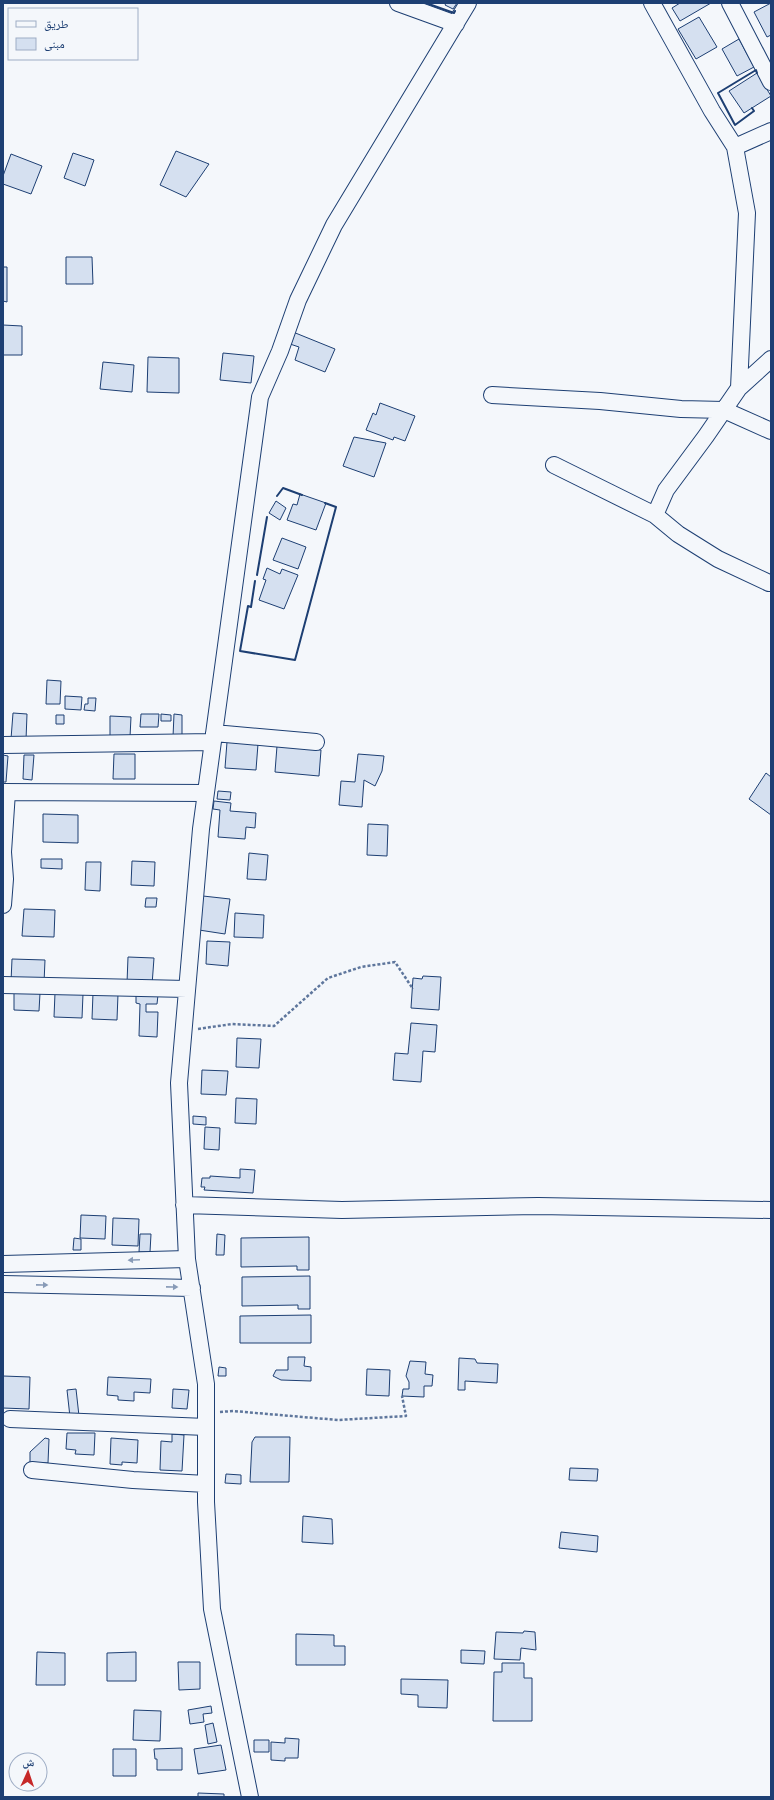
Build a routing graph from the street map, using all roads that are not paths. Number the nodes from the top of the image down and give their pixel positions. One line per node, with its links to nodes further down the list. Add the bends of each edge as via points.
1 (398, 3): 5 (street)
2 (468, 3): 5 (street)
3 (652, 3): 8 (street)
4 (730, 3): 6 (street)
5 (456, 24): 17 (street, via 334,224 298,300 260,397)
6 (771, 82)
7 (771, 131): 8 (street)
8 (735, 147): 10 (street, via 748,213)
9 (771, 359): 10 (street)
10 (739, 388): 12 (street)
11 (492, 395): 12 (street)
12 (724, 410): 13 (street); 15 (street, via 666,490)
13 (771, 431)
14 (554, 465): 15 (street)
15 (655, 515): 16 (street, via 678,534 718,559)
16 (770, 582)
17 (213, 738): 18 (street); 19 (street); 21 (street)
18 (316, 742)
19 (3, 745)
20 (5, 792): 21 (street); 22 (street)
21 (205, 793): 25 (street)
22 (3, 852): 23 (street)
23 (3, 905)
24 (3, 985): 25 (street)
25 (187, 989): 26 (street, via 179,1083)
26 (184, 1205): 27 (street, via 342,1210 538,1206); 28 (street)
27 (771, 1210)
28 (187, 1259): 29 (street, one-way to 29); 31 (street)
29 (3, 1264)
30 (3, 1284): 31 (street, one-way to 31)
31 (192, 1288): 33 (street, via 206,1384)
32 (10, 1419): 33 (street)
33 (206, 1420): 35 (street)
34 (32, 1470): 35 (street)
35 (206, 1484): 36 (street, via 212,1609)
36 (250, 1797)

